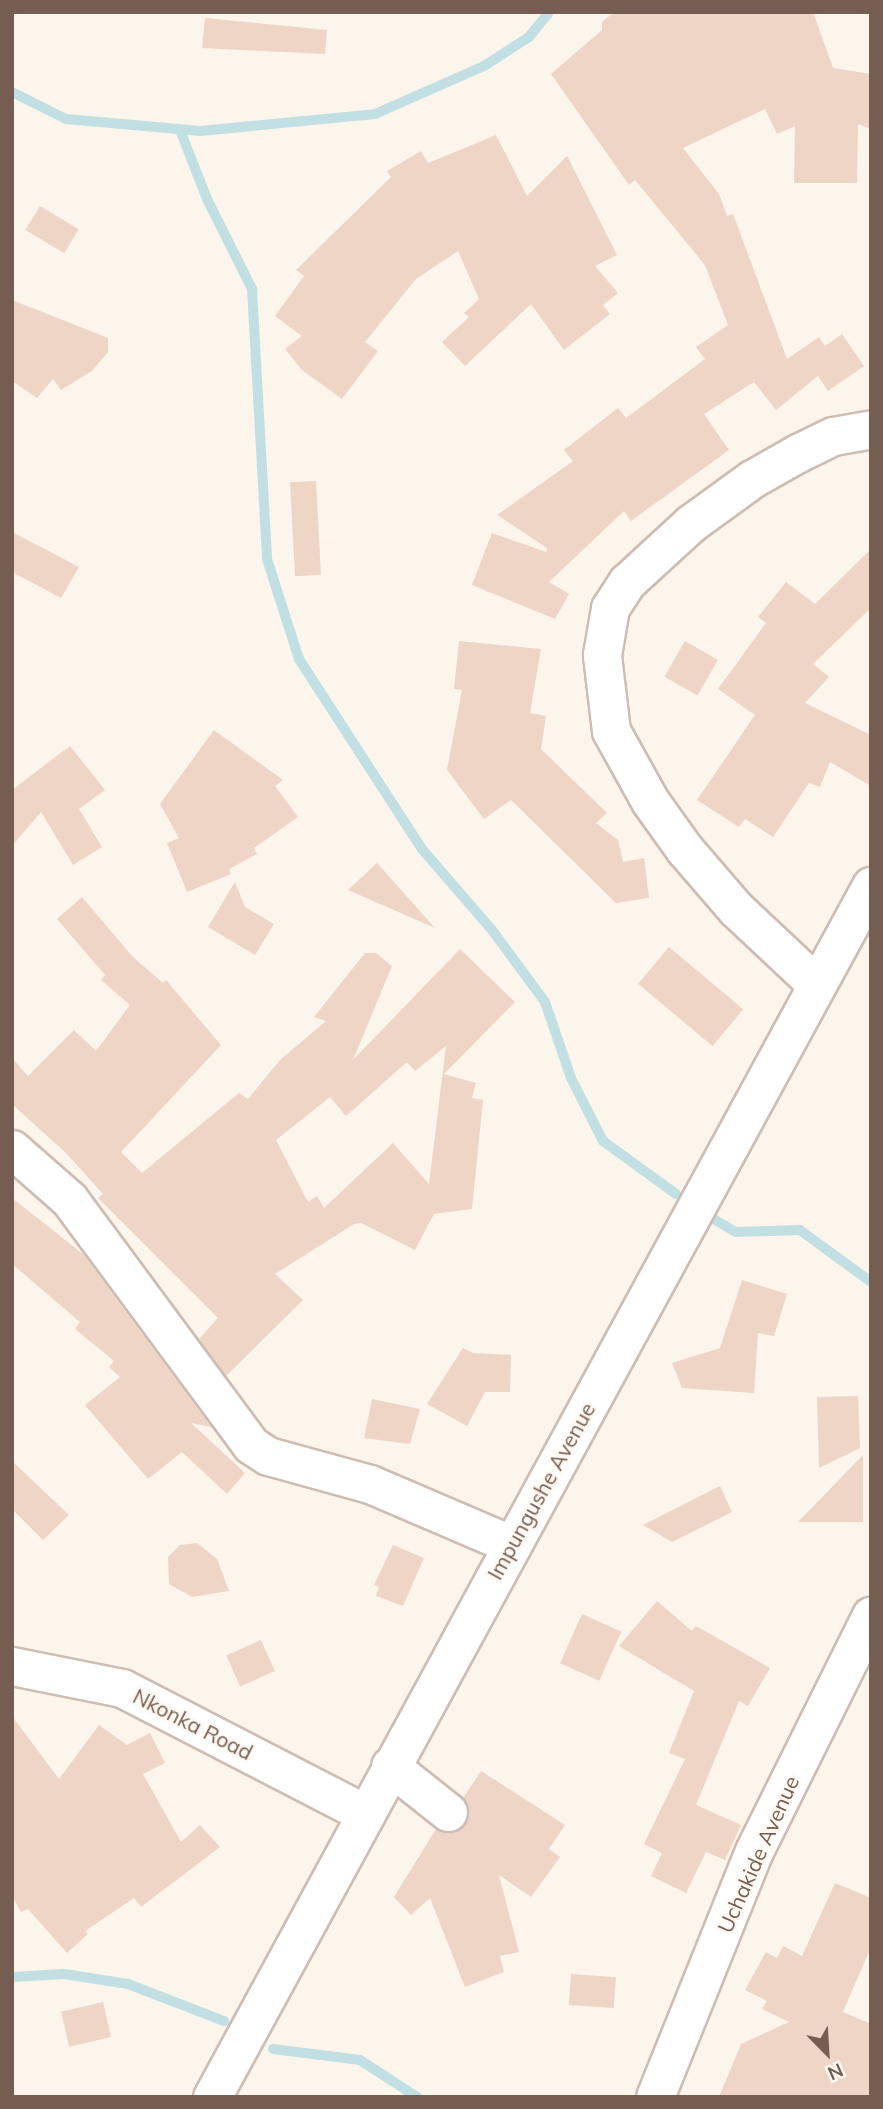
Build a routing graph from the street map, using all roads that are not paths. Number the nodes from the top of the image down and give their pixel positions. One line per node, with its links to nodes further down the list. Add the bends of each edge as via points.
1 (871, 429): 3 (street, via 833,436 798,453 752,479 690,524 627,582 610,608 602,655 611,731 650,801 736,908)
2 (871, 886): 3 (street, Impungushe Avenue)
3 (816, 984): 5 (street, Impungushe Avenue)
4 (12, 1149): 5 (street, via 69,1199 251,1445 268,1456 370,1484)
5 (512, 1545): 8 (street, Impungushe Avenue)
6 (871, 1615): 12 (street, Uchakide Avenue, via 754,1851)
7 (12, 1667): 10 (street, Nkonka Road, via 122,1688)
8 (390, 1766): 9 (street); 10 (street, Impungushe Avenue)
9 (448, 1812)
10 (364, 1814): 11 (street, Impungushe Avenue)
11 (212, 2097)
12 (655, 2097)

